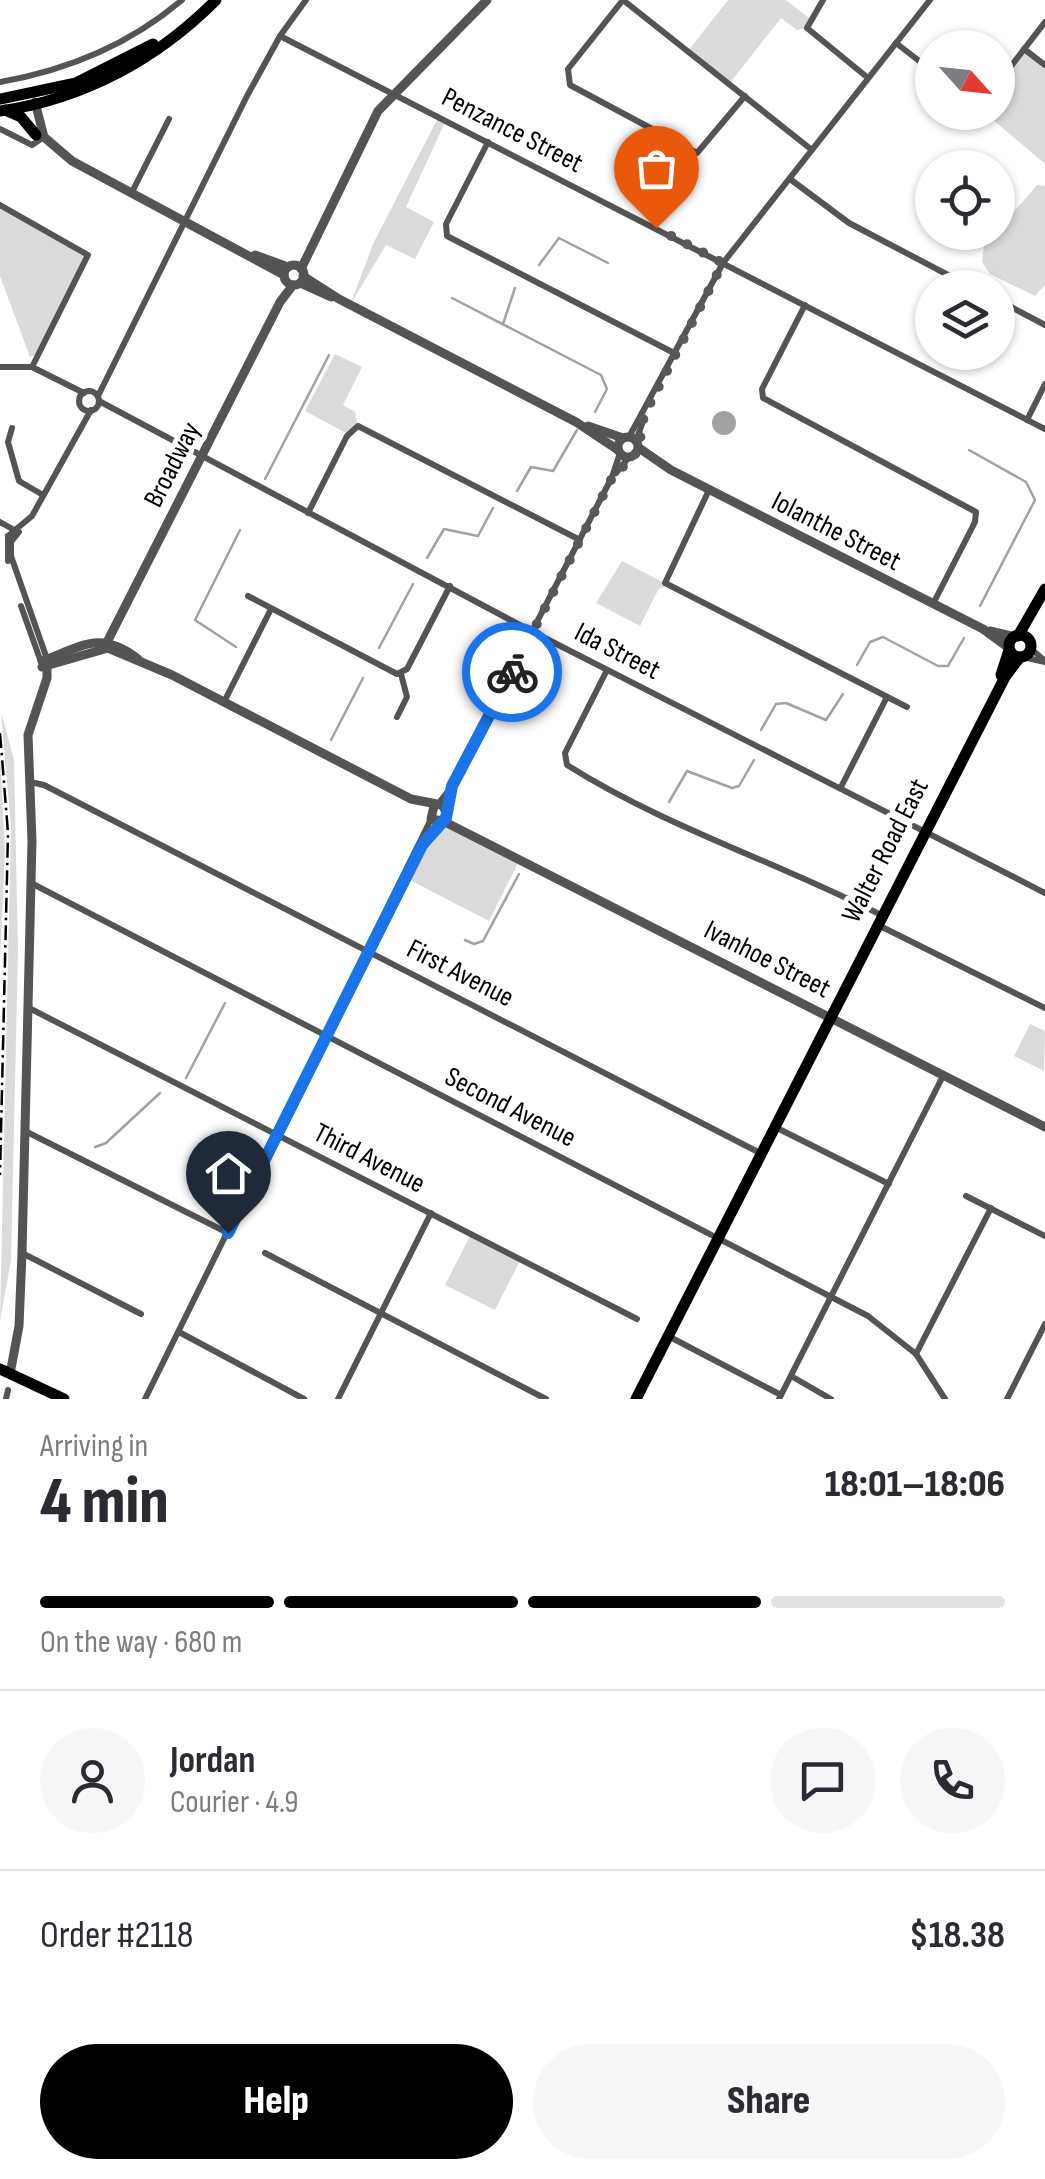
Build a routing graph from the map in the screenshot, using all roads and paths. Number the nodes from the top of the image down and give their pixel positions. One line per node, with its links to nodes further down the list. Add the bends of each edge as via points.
1 (182, 0): 19 (street, via 98,54)
2 (206, 0): 22 (main road, via 124,62)
3 (216, 0): 22 (main road, via 142,61 90,86)
4 (306, 0): 10 (street)
5 (487, 0): 20 (street, Broadway)
6 (623, 0): 16 (street); 21 (street)
7 (823, 0): 18 (street, via 806,28)
8 (930, 0): 11 (street)
9 (1045, 22): 12 (street)
10 (280, 36): 20 (street, Penzance Street); 32 (street)
11 (896, 43): 13 (street); 18 (street)
12 (1024, 49): 14 (street); 15 (street)
13 (915, 58)
14 (1015, 61)
15 (1045, 66)
16 (567, 75): 17 (street); 21 (street, via 570,84 697,154)
17 (557, 76)
18 (868, 78): 28 (street)
19 (0, 82)
20 (392, 92): 27 (street, Penzance Street); 35 (street, Broadway)
21 (744, 96): 28 (street)
22 (30, 100): 23 (main road); 26 (street)
23 (2, 107): 26 (main road)
24 (169, 118): 30 (street)
25 (0, 130): 26 (street, via 32,146)
26 (40, 138): 30 (street, Iolanthe Street)
27 (488, 142): 33 (street, Penzance Street); 39 (street, via 446,224 447,236)
28 (812, 150): 29 (street)
29 (790, 179): 33 (street); 34 (street, via 848,223)
30 (132, 192): 32 (street, Iolanthe Street)
31 (0, 205): 41 (street, via 88,255)
32 (185, 219): 35 (street, Iolanthe Street); 44 (street)
33 (723, 263): 36 (street, Penzance Street); 39 (street)
34 (938, 270)
35 (294, 275): 50 (street, Iolanthe Street); 51 (street, Broadway)
36 (805, 305): 46 (street, Penzance Street); 61 (street, via 762,398 976,512)
37 (1015, 309): 38 (street)
38 (1045, 325)
39 (676, 354): 50 (street)
40 (0, 367): 41 (street)
41 (32, 367): 43 (street)
42 (1045, 384): 46 (street)
43 (70, 388): 44 (street); 45 (street)
44 (93, 400): 45 (street); 45 (street); 49 (street); 51 (street, Ida Street)
45 (80, 404): 49 (street)
46 (1027, 420): 48 (street, Penzance Street)
47 (12, 428): 53 (street, via 8,442 19,481)
48 (1045, 429)
49 (74, 434): 53 (street)
50 (629, 447): 52 (street, Iolanthe Street); 57 (street)
51 (200, 457): 54 (street, Ida Street); 65 (street, Broadway)
52 (709, 490): 61 (street, Iolanthe Street); 71 (street, via 665,583)
53 (42, 495): 56 (street)
54 (308, 513): 57 (street, via 358,426); 58 (street, Ida Street)
55 (0, 523): 56 (street)
56 (15, 533): 68 (street, via 11,556)
57 (580, 540): 64 (street)
58 (450, 586): 64 (street, Ida Street); 70 (street)
59 (1045, 589): 66 (main road, Walter Road East)
60 (248, 596): 63 (street)
61 (933, 604): 66 (street, Iolanthe Street)
62 (1045, 607): 66 (main road, Walter Road East)
63 (270, 610): 70 (street); 72 (street)
64 (533, 632): 69 (street, Ida Street); 77 (street)
65 (105, 644): 68 (street); 72 (street, Ivanhoe Street)
66 (1019, 647): 67 (street, Iolanthe Street); 78 (main road, Walter Road East)
67 (1045, 661)
68 (44, 664): 75 (street, via 28,736)
69 (606, 670): 76 (street, Ida Street); 81 (street, via 565,753 567,765 708,838 812,880)
70 (401, 674): 74 (street, via 407,696)
71 (887, 697): 73 (street); 76 (street)
72 (224, 702): 77 (street, Ivanhoe Street)
73 (907, 707)
74 (397, 717)
75 (30, 782): 79 (street); 82 (street, First Avenue)
76 (841, 787): 78 (street, Ida Street)
77 (439, 814): 82 (street); 85 (street, Ivanhoe Street)
78 (925, 832): 80 (street, Ida Street); 81 (main road, Walter Road East)
79 (31, 884): 83 (street); 86 (street, Second Avenue)
80 (1045, 892)
81 (880, 920): 84 (street); 85 (main road, Walter Road East)
82 (370, 950): 86 (street); 92 (street, First Avenue)
83 (29, 1008): 90 (street); 91 (street, Third Avenue)
84 (1045, 1008)
85 (831, 1016): 87 (street, Ivanhoe Street); 88 (main road, Walter Road East)
86 (327, 1036): 91 (street); 99 (street, Second Avenue)
87 (944, 1075): 89 (street, Ivanhoe Street); 93 (street)
88 (775, 1127): 92 (main road, Walter Road East); 93 (street)
89 (1045, 1128)
90 (25, 1131): 97 (street); 101 (street)
91 (278, 1134): 96 (street, Third Avenue); 97 (street)
92 (762, 1154): 99 (main road, Walter Road East)
93 (889, 1184): 102 (street)
94 (966, 1196): 95 (street)
95 (991, 1208): 98 (street); 109 (street)
96 (432, 1213): 103 (street); 105 (street, Third Avenue)
97 (228, 1233): 107 (street)
98 (1045, 1236)
99 (718, 1237): 102 (street, Second Avenue); 108 (main road, Walter Road East)
100 (265, 1252): 103 (street)
101 (22, 1253): 104 (street); 110 (street, via 18,1334)
102 (831, 1296): 109 (street, Second Avenue, via 879,1322); 111 (street)
103 (381, 1312): 116 (street); 117 (street)
104 (141, 1314)
105 (638, 1318)
106 (1045, 1324): 121 (street)
107 (178, 1332): 114 (street); 115 (street)
108 (668, 1336): 112 (street); 118 (main road, Walter Road East)
109 (916, 1354): 120 (street, Second Avenue)
110 (5, 1371): 113 (main road)
111 (790, 1376): 112 (street); 119 (street)
112 (780, 1397)
113 (64, 1399)
114 (145, 1399)
115 (304, 1399)
116 (338, 1399)
117 (546, 1399)
118 (636, 1399)
119 (831, 1399)
120 (945, 1399)
121 (1007, 1399)

